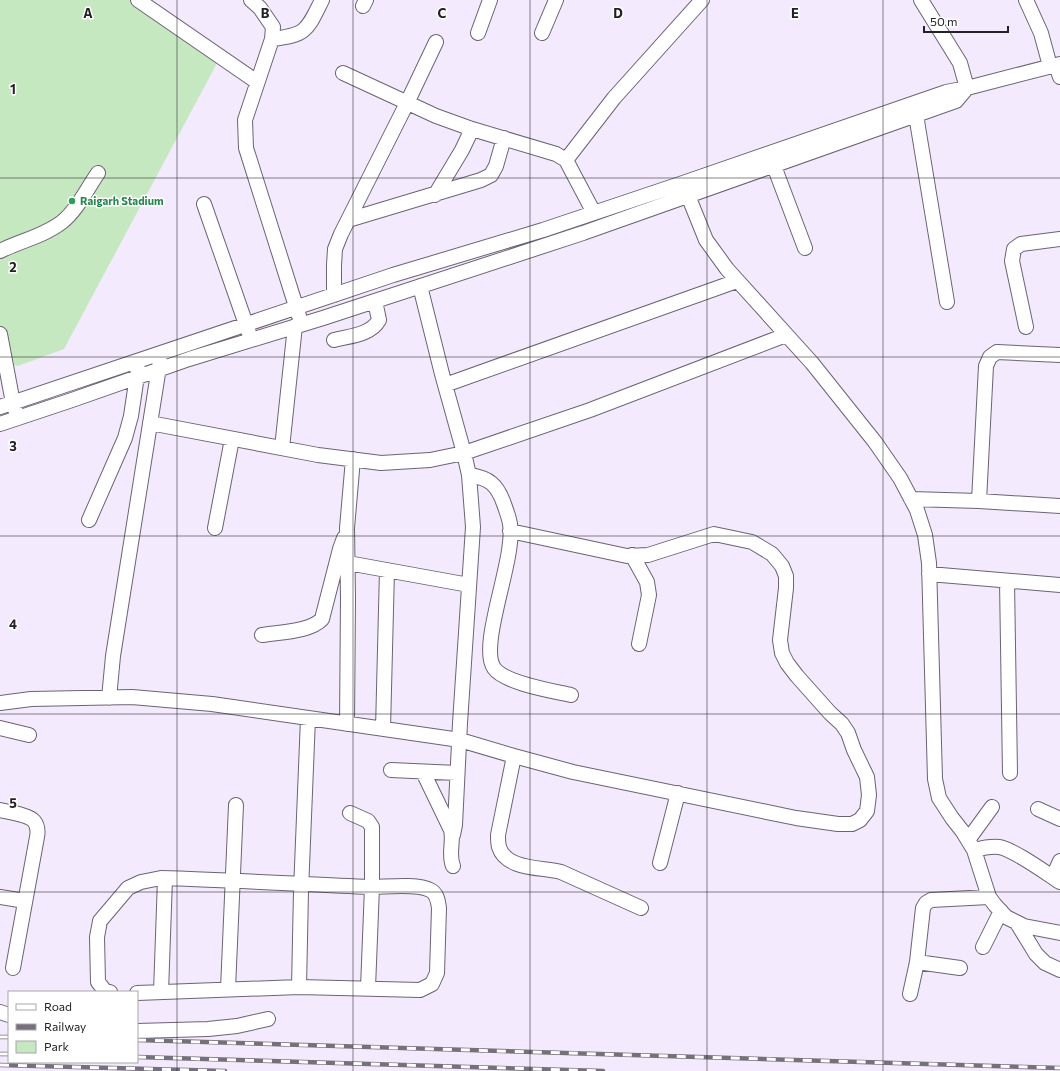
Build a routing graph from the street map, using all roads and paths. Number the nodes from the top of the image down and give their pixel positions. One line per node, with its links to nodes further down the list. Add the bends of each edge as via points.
1 (138, 0): 15 (street)
2 (251, 0): 11 (street, via 273,27)
3 (322, 0): 11 (street, via 310,25 291,37)
4 (490, 0): 9 (street)
5 (556, 0): 10 (street)
6 (702, 0): 22 (street, via 614,98)
7 (921, 0): 16 (street, via 960,63)
8 (1026, 0): 13 (street)
9 (478, 33)
10 (542, 34)
11 (272, 39): 15 (street)
12 (436, 42): 17 (street)
13 (1057, 68): 16 (street)
14 (343, 73): 17 (street)
15 (257, 82): 38 (street, via 245,120 246,148)
16 (967, 88): 18 (street, via 956,101); 21 (street, via 946,92)
17 (407, 103): 19 (street); 29 (street)
18 (916, 115): 21 (street); 37 (street)
19 (472, 129): 20 (street); 26 (street)
20 (504, 138): 22 (street, via 548,151); 26 (street, via 491,175)
21 (810, 146): 23 (street); 25 (street)
22 (566, 160): 28 (street)
23 (774, 166): 25 (street); 31 (street)
24 (98, 173): 32 (street, via 72,212 62,222 50,230)
25 (686, 190): 28 (street); 33 (street, via 706,240); 34 (street, via 583,233)
26 (435, 195): 29 (street)
27 (204, 204): 39 (street)
28 (594, 213): 35 (street)
29 (348, 220): 35 (street, via 335,249)
30 (1060, 239): 41 (street, via 1021,244 1014,249 1012,261)
31 (804, 248)
32 (0, 251)
33 (737, 281): 43 (street); 51 (street)
34 (420, 286): 36 (street); 51 (street)
35 (334, 295): 38 (street)
36 (375, 301): 40 (street); 45 (street, via 379,320 376,326 368,331)
37 (947, 302)
38 (297, 307): 39 (street); 40 (street)
39 (246, 325): 44 (street); 46 (street)
40 (299, 325): 44 (street); 57 (street)
41 (1026, 327)
42 (0, 334): 52 (street)
43 (786, 335): 58 (street, via 590,410); 61 (street, via 812,363 875,442)
44 (252, 339): 49 (street)
45 (334, 340)
46 (161, 353): 48 (street); 49 (street)
47 (1060, 355): 62 (street, via 997,352 990,357 986,366)
48 (139, 360): 50 (street); 52 (street)
49 (159, 369): 50 (street); 55 (street)
50 (138, 377): 53 (street); 64 (street, via 125,438)
51 (445, 385): 58 (street)
52 (6, 405): 53 (street)
53 (18, 418): 54 (street)
54 (0, 424)
55 (150, 424): 56 (street); 78 (street, via 113,656)
56 (232, 439): 57 (street); 65 (street)
57 (282, 448): 59 (street)
58 (464, 453): 59 (street, via 430,460 381,463); 60 (street)
59 (353, 459): 66 (street)
60 (469, 475): 67 (street, via 482,477 495,485 510,524); 73 (street, via 473,527)
61 (911, 499): 62 (street); 71 (street, via 925,535)
62 (979, 501): 63 (street)
63 (1060, 506)
64 (89, 520)
65 (215, 528)
66 (347, 528): 69 (street); 75 (street, via 322,619 309,628)
67 (510, 531): 68 (street); 77 (street, via 507,562 490,642 490,660 495,669 515,681)
68 (632, 555): 76 (street, via 647,582 649,596); 91 (street, via 648,555 714,534 752,542 772,554 786,576 780,640 782,654 797,676 848,733 867,777 869,795 867,811 860,820 852,824 838,824 796,818)
69 (348, 563): 70 (street); 81 (street)
70 (387, 570): 73 (street); 83 (street)
71 (929, 574): 72 (street); 99 (street, via 934,779 939,798)
72 (1007, 581): 74 (street); 90 (street)
73 (469, 585): 85 (street)
74 (1060, 585)
75 (262, 634)
76 (640, 644)
77 (571, 695)
78 (109, 698): 79 (street, via 31,699); 80 (street, via 178,701)
79 (0, 703)
80 (308, 718): 81 (street); 106 (street)
81 (347, 724): 83 (street)
82 (0, 728): 84 (street)
83 (382, 729): 85 (street)
84 (29, 735)
85 (460, 740): 86 (street); 89 (street)
86 (514, 756): 91 (street, via 573,772); 111 (street, via 498,835 498,846 504,857 515,864 562,872)
87 (391, 770): 88 (street)
88 (423, 772): 89 (street); 98 (street)
89 (458, 773): 98 (street)
90 (1010, 773)
91 (678, 793): 101 (street)
92 (236, 805): 105 (street)
93 (992, 807): 99 (street)
94 (1038, 809): 97 (street)
95 (0, 810): 110 (street, via 30,818 38,828)
96 (350, 814): 107 (street, via 368,821 372,827)
97 (1060, 819)
98 (453, 835): 102 (street, via 450,853)
99 (971, 845): 104 (street, via 1001,847); 109 (street)
100 (1060, 861): 104 (street)
101 (660, 863)
102 (453, 866)
103 (165, 879): 105 (street); 123 (street, via 141,882 128,888 100,921 97,937 98,982); 124 (street)
104 (1056, 880)
105 (232, 881): 106 (street); 122 (street)
106 (301, 884): 107 (street); 120 (street)
107 (372, 887): 121 (street); 121 (street, via 417,887 431,890 435,893 439,908 436,973 432,984 420,990)
108 (0, 896): 110 (street)
109 (989, 897): 112 (street); 116 (street, via 931,900 926,903 923,908)
110 (25, 901): 117 (street)
111 (641, 908)
112 (1001, 911): 113 (street); 115 (street)
113 (1017, 923): 114 (street); 119 (street, via 1036,954 1045,963)
114 (1060, 933)
115 (983, 947)
116 (917, 962): 118 (street); 126 (street)
117 (13, 968)
118 (960, 968)
119 (1060, 970)
120 (299, 987): 121 (street); 122 (street)
121 (368, 988)
122 (228, 989): 124 (street)
123 (108, 991)
124 (161, 992): 125 (street)
125 (138, 993)
126 (910, 994)
127 (268, 1019): 128 (street, via 208,1029)
128 (138, 1031)

